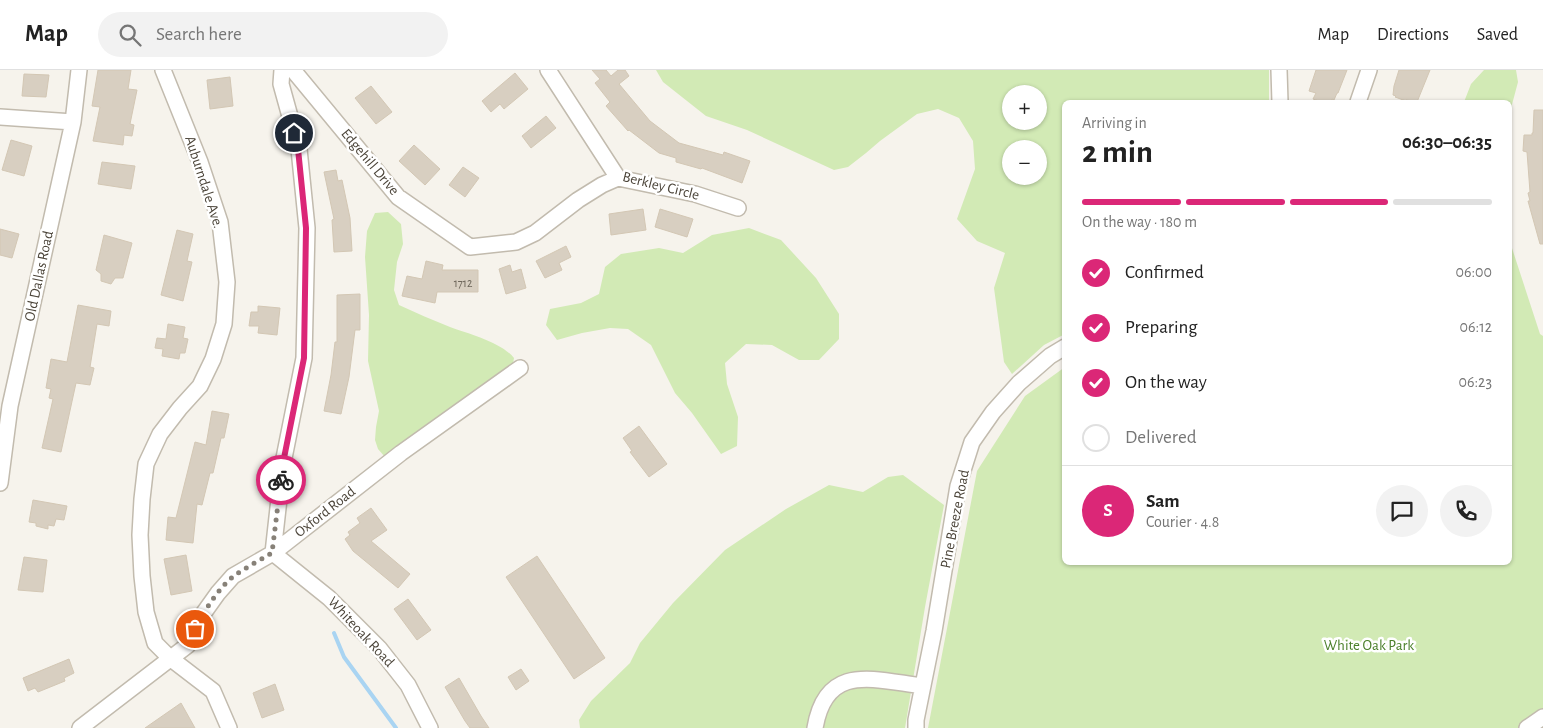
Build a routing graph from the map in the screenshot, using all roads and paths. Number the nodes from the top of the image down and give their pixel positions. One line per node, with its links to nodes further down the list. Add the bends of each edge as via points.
1 (79, 70): 11 (street, Old Dallas Road)
2 (163, 70): 19 (street, Auburndale Ave., via 220,222 227,282 224,324 213,359 200,386 160,434 146,464 140,535 146,612 155,643)
3 (282, 70): 18 (street, via 281,84 298,149 306,237 304,358 283,463)
4 (293, 70): 12 (street, Edgehill Drive, via 398,197 470,248 516,242 535,233 578,200)
5 (548, 70): 12 (street, Berkley Circle)
6 (1279, 70): 8 (street)
7 (1369, 70): 9 (street)
8 (1280, 100)
9 (1359, 100)
10 (0, 117): 11 (street)
11 (73, 122): 16 (street, Old Dallas Road)
12 (618, 178): 13 (street, Berkley Circle, via 696,194)
13 (738, 208)
14 (1062, 349): 20 (street, Pine Breeze Road, via 1019,383 972,442 958,486)
15 (520, 368): 18 (street, Oxford Road, via 401,453)
16 (5, 405): 17 (street, Old Dallas Road)
17 (0, 483)
18 (272, 553): 19 (street, Oxford Road, via 234,576 203,614 188,644); 24 (street, Whiteoak Road, via 329,598 379,648 408,686)
19 (170, 658): 22 (street, Oxford Road); 23 (street, Auburndale Ave., via 214,691)
20 (923, 686): 25 (street, via 862,679 838,684 822,703); 26 (street, Pine Breeze Road)
21 (1543, 717): 27 (street)
22 (80, 728)
23 (229, 728)
24 (430, 728)
25 (815, 728)
26 (916, 728)
27 (1527, 728)

